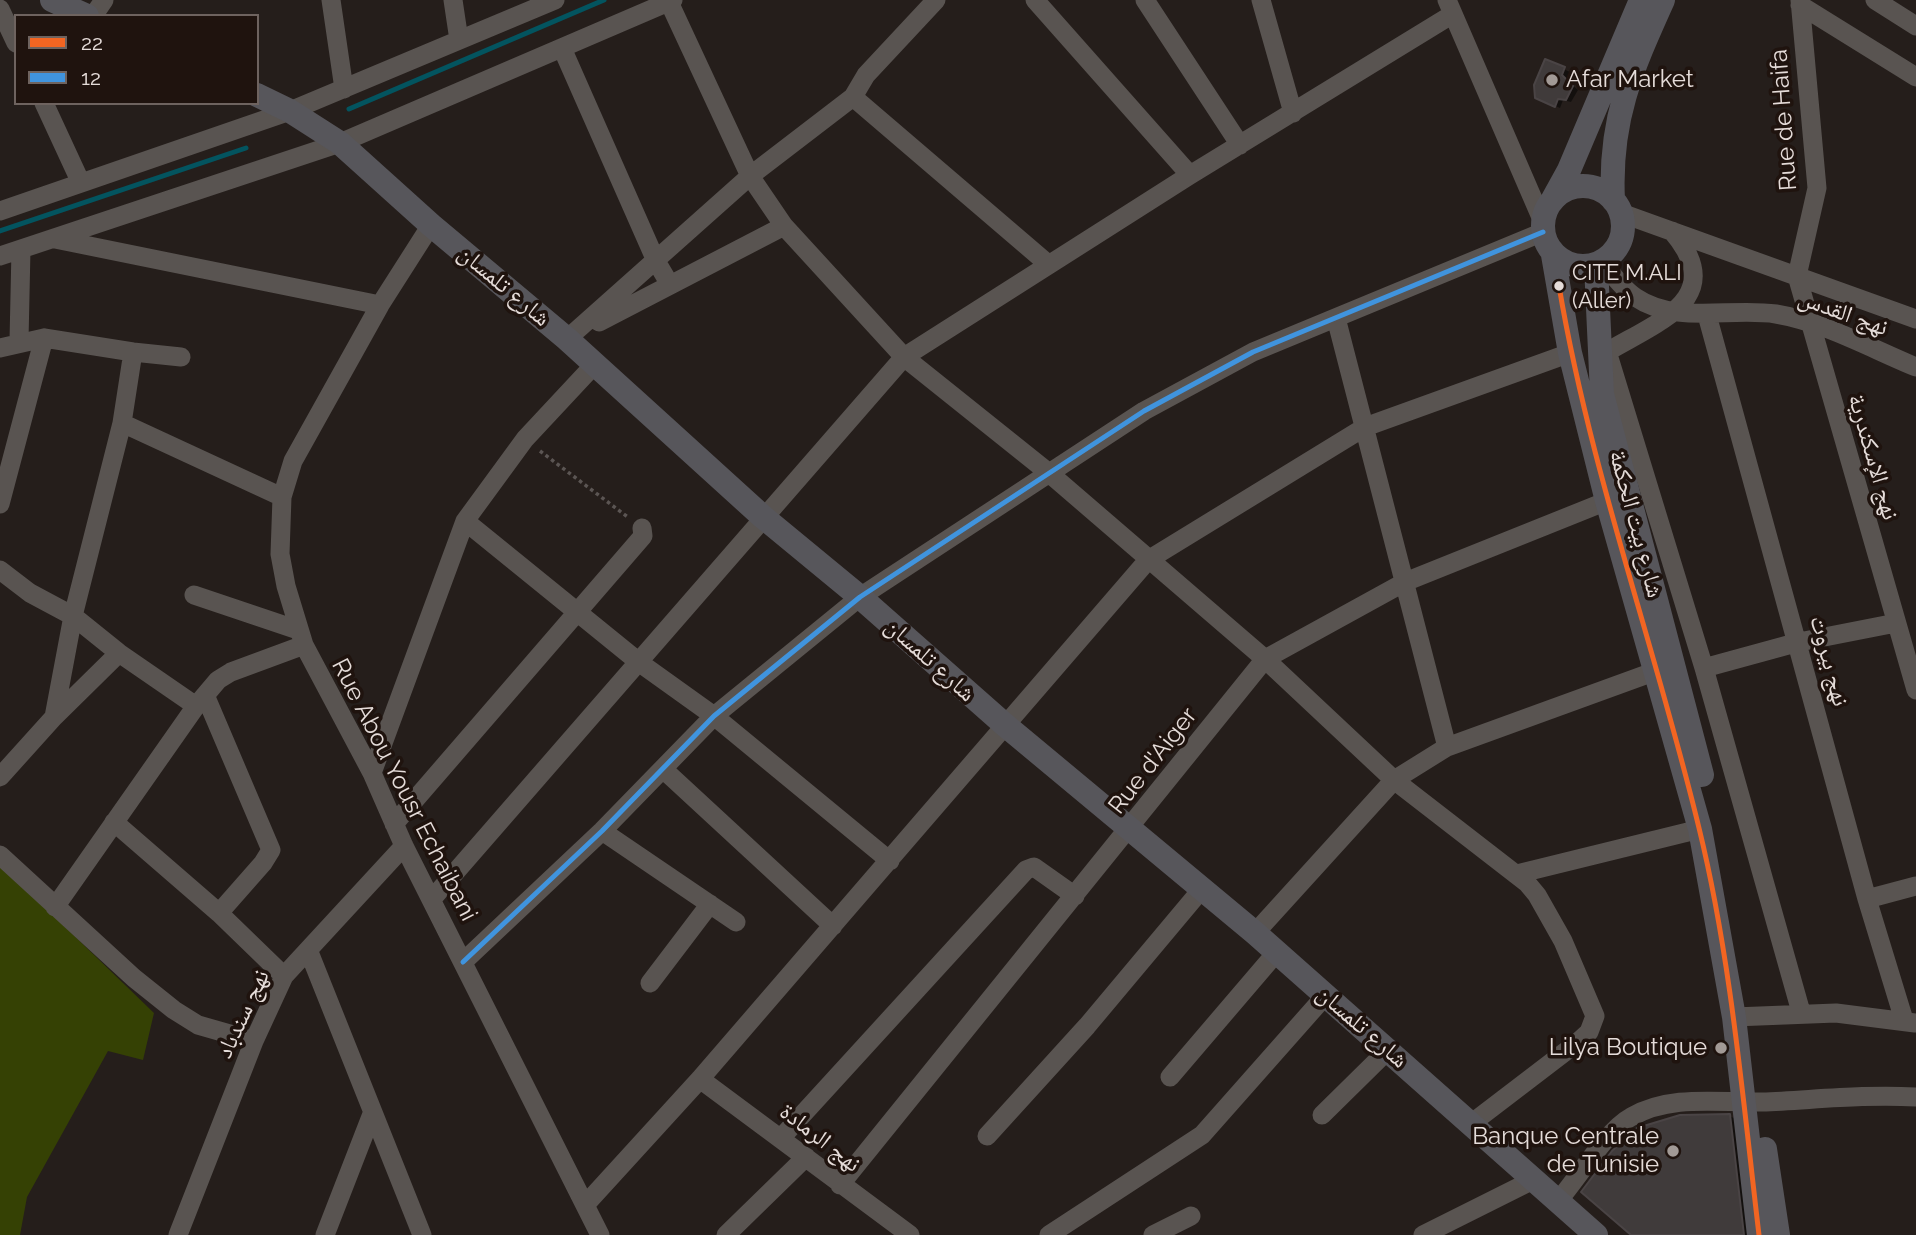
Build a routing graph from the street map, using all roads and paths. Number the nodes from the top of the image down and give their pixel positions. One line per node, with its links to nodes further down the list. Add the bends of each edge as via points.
1 (52, 0): 16 (main road)
2 (331, 0): 22 (street)
3 (453, 0): 19 (street)
4 (555, 0): 19 (street)
5 (936, 0): 24 (street, via 866,75)
6 (1035, 0): 30 (street)
7 (1145, 0): 29 (street)
8 (1261, 0): 27 (street)
9 (1641, 0): 33 (main road)
10 (1663, 0): 34 (main road, via 1617,120 1612,148)
11 (1875, 0): 17 (street)
12 (671, 1): 20 (street); 31 (street)
13 (1800, 3): 21 (street); 47 (street, Rue de Haifa, via 1817,188)
14 (1450, 7): 27 (street); 38 (street)
15 (0, 9): 18 (street)
16 (83, 14)
17 (1916, 26)
18 (14, 39)
19 (459, 40): 22 (street)
20 (562, 47): 28 (street); 44 (street)
21 (1916, 77)
22 (344, 89): 26 (street)
23 (259, 96): 26 (main road, شارع تلمسان)
24 (853, 97): 31 (street); 46 (street)
25 (45, 105): 32 (street)
26 (290, 111): 28 (main road, شارع تلمسان); 32 (street)
27 (1293, 113): 29 (street)
28 (340, 143): 36 (main road, شارع تلمسان); 40 (street)
29 (1240, 145): 30 (street)
30 (1191, 175): 46 (street)
31 (750, 176): 37 (street); 44 (street)
32 (81, 183): 35 (street)
33 (1553, 199): 34 (main road, via 1577,187 1590,187); 38 (main road)
34 (1617, 206): 39 (street, نهج القدس); 45 (main road, via 1623,232 1616,250)
35 (0, 211)
36 (431, 225): 49 (street, Rue Abou Yousr Echaibani); 56 (main road, شارع تلمسان)
37 (785, 226): 48 (street); 62 (street)
38 (1543, 227): 42 (main road, شارع بيت الحكمة); 52 (street)
39 (1671, 230): 47 (street, نهج القدس); 50 (street, via 1689,253 1695,270 1691,293)
40 (55, 239): 41 (street); 49 (street)
41 (21, 249): 43 (street); 58 (street)
42 (1553, 254): 45 (main road, via 1581,267); 60 (main road, شارع بيت الحكمة)
43 (0, 257)
44 (656, 261): 48 (street); 56 (street)
45 (1599, 263): 50 (street, نهج القدس, via 1633,296); 57 (main road, شارع بيت الحكمة)
46 (1048, 264): 62 (street)
47 (1797, 276): 53 (street, نهج القدس); 54 (street, نهج الإسكندرية)
48 (669, 284): 56 (street)
49 (380, 305): 70 (street, Rue Abou Yousr Echaibani, via 293,461)
50 (1676, 312): 51 (street, نهج القدس); 57 (street)
51 (1707, 314): 54 (street, نهج القدس, via 1776,314); 85 (street, نهج بيروت)
52 (1336, 317): 66 (street); 69 (street, via 1253,352 1168,398)
53 (1916, 319)
54 (1808, 323): 64 (street, نهج القدس); 83 (street, نهج الإسكندرية)
55 (44, 338): 58 (street); 59 (street); 68 (street)
56 (567, 339): 63 (main road, شارع تلمسان)
57 (1604, 342): 89 (street); 128 (main road, شارع بيت الحكمة, via 1602,394 1716,828)
58 (9, 345)
59 (133, 352): 61 (street); 65 (street)
60 (1570, 353): 66 (street); 71 (main road, شارع بيت الحكمة)
61 (181, 357)
62 (904, 357): 69 (street); 73 (street)
63 (595, 364): 67 (street); 73 (main road, شارع تلمسان)
64 (1916, 367)
65 (122, 423): 70 (street); 82 (street)
66 (1366, 427): 76 (street); 78 (street)
67 (524, 439): 74 (street); 75 (path)
68 (8, 448): 72 (street)
69 (1049, 473): 76 (street); 80 (street)
70 (282, 497): 84 (street, Rue Abou Yousr Echaibani, via 280,554)
71 (1607, 500): 78 (street, Rue d'Aiger); 90 (main road, شارع بيت الحكمة)
72 (0, 505)
73 (763, 517): 80 (main road, شارع تلمسان); 88 (street)
74 (465, 521): 81 (street); 98 (street)
75 (642, 528): 81 (street, via 643,536)
76 (1148, 560): 87 (street); 95 (street)
77 (0, 570): 82 (street)
78 (1405, 582): 87 (street, Rue d'Aiger); 96 (street)
79 (194, 595): 84 (street)
80 (860, 597): 93 (street); 95 (main road, شارع تلمسان)
81 (579, 612): 88 (street); 102 (street)
82 (73, 616): 86 (street); 94 (street)
83 (1896, 623): 85 (street); 91 (street, نهج الإسكندرية)
84 (301, 638): 92 (street, via 231,672); 98 (street, Rue Abou Yousr Echaibani)
85 (1798, 642): 89 (street); 113 (street, نهج بيروت)
86 (119, 653): 92 (street); 94 (street)
87 (1265, 659): 100 (street); 103 (street, Rue d'Aiger)
88 (640, 663): 93 (street); 114 (street)
89 (1704, 668): 127 (street)
90 (1656, 671): 96 (street); 104 (main road, شارع بيت الحكمة)
91 (1916, 690)
92 (201, 700): 101 (street); 117 (street, via 271,850)
93 (713, 716): 97 (street); 108 (street)
94 (54, 717): 99 (street)
95 (1004, 725): 103 (main road, شارع تلمسان); 108 (street)
96 (1447, 747): 100 (street)
97 (663, 769): 105 (street); 119 (street)
98 (372, 773): 102 (street, Rue Abou Yousr Echaibani)
99 (0, 777)
100 (1394, 780): 109 (street); 120 (street)
101 (114, 822): 116 (street); 117 (street)
102 (394, 824): 106 (street, Rue Abou Yousr Echaibani)
103 (1130, 829): 111 (main road, شارع تلمسان); 112 (street, Rue d'Aiger)
104 (1700, 829): 109 (street); 128 (main road, شارع بيت الحكمة)
105 (602, 831): 115 (street); 123 (street)
106 (404, 846): 114 (street, Rue Abou Yousr Echaibani); 121 (street, نهج سندباد)
107 (0, 855): 116 (street)
108 (890, 861): 119 (street)
109 (1517, 874): 138 (street, via 1537,895 1556,929 1595,1016 1589,1032 1578,1042)
110 (1916, 886): 113 (street)
111 (1201, 890): 120 (main road, شارع تلمسان); 139 (street)
112 (1075, 896): 140 (street, via 1043,871 1026,870); 143 (street, Rue d'Aiger)
113 (1867, 899): 129 (street, نهج بيروت)
114 (432, 900): 123 (street, Rue Abou Yousr Echaibani)
115 (710, 904): 118 (street); 125 (street)
116 (55, 906): 130 (street, via 174,1010 198,1025)
117 (219, 913): 124 (street)
118 (736, 922)
119 (833, 926): 133 (street)
120 (1255, 933): 122 (main road, شارع تلمسان)
121 (309, 952): 124 (street, نهج سندباد); 136 (street)
122 (1276, 953): 126 (main road, شارع تلمسان); 132 (street)
123 (463, 962): 145 (street, Rue Abou Yousr Echaibani)
124 (284, 976): 130 (street, نهج سندباد)
125 (650, 983)
126 (1325, 996): 131 (main road, شارع تلمسان); 153 (street, via 1202,1135)
127 (1801, 1012): 128 (street); 129 (street)
128 (1741, 1016): 135 (main road, شارع بيت الحكمة)
129 (1910, 1021)
130 (254, 1041): 147 (street, نهج سندباد)
131 (1388, 1050): 137 (street); 138 (main road, شارع تلمسان)
132 (1170, 1077)
133 (700, 1079): 140 (street, نهج الرمادة); 145 (street)
134 (1916, 1097): 135 (street)
135 (1751, 1101): 144 (street, via 1673,1104 1631,1117); 157 (main road, شارع بيت الحكمة); 158 (main road, شارع بيت الحكمة)
136 (372, 1114): 148 (street); 149 (street)
137 (1322, 1115)
138 (1472, 1122): 142 (main road, شارع تلمسان)
139 (987, 1136)
140 (781, 1138): 141 (street, نهج الرمادة)
141 (806, 1157): 143 (street, نهج الرمادة); 151 (street)
142 (1533, 1180): 144 (main road, شارع تلمسان); 155 (street)
143 (840, 1185): 152 (street, نهج الرمادة)
144 (1558, 1201): 156 (main road, شارع تلمسان)
145 (585, 1205): 150 (street, Rue Abou Yousr Echaibani)
146 (1191, 1216): 154 (street)
147 (180, 1234)
148 (325, 1235)
149 (422, 1235)
150 (600, 1235)
151 (726, 1235)
152 (910, 1235)
153 (1049, 1235)
154 (1153, 1235)
155 (1423, 1235)
156 (1597, 1235)
157 (1759, 1235)
158 (1778, 1235)

